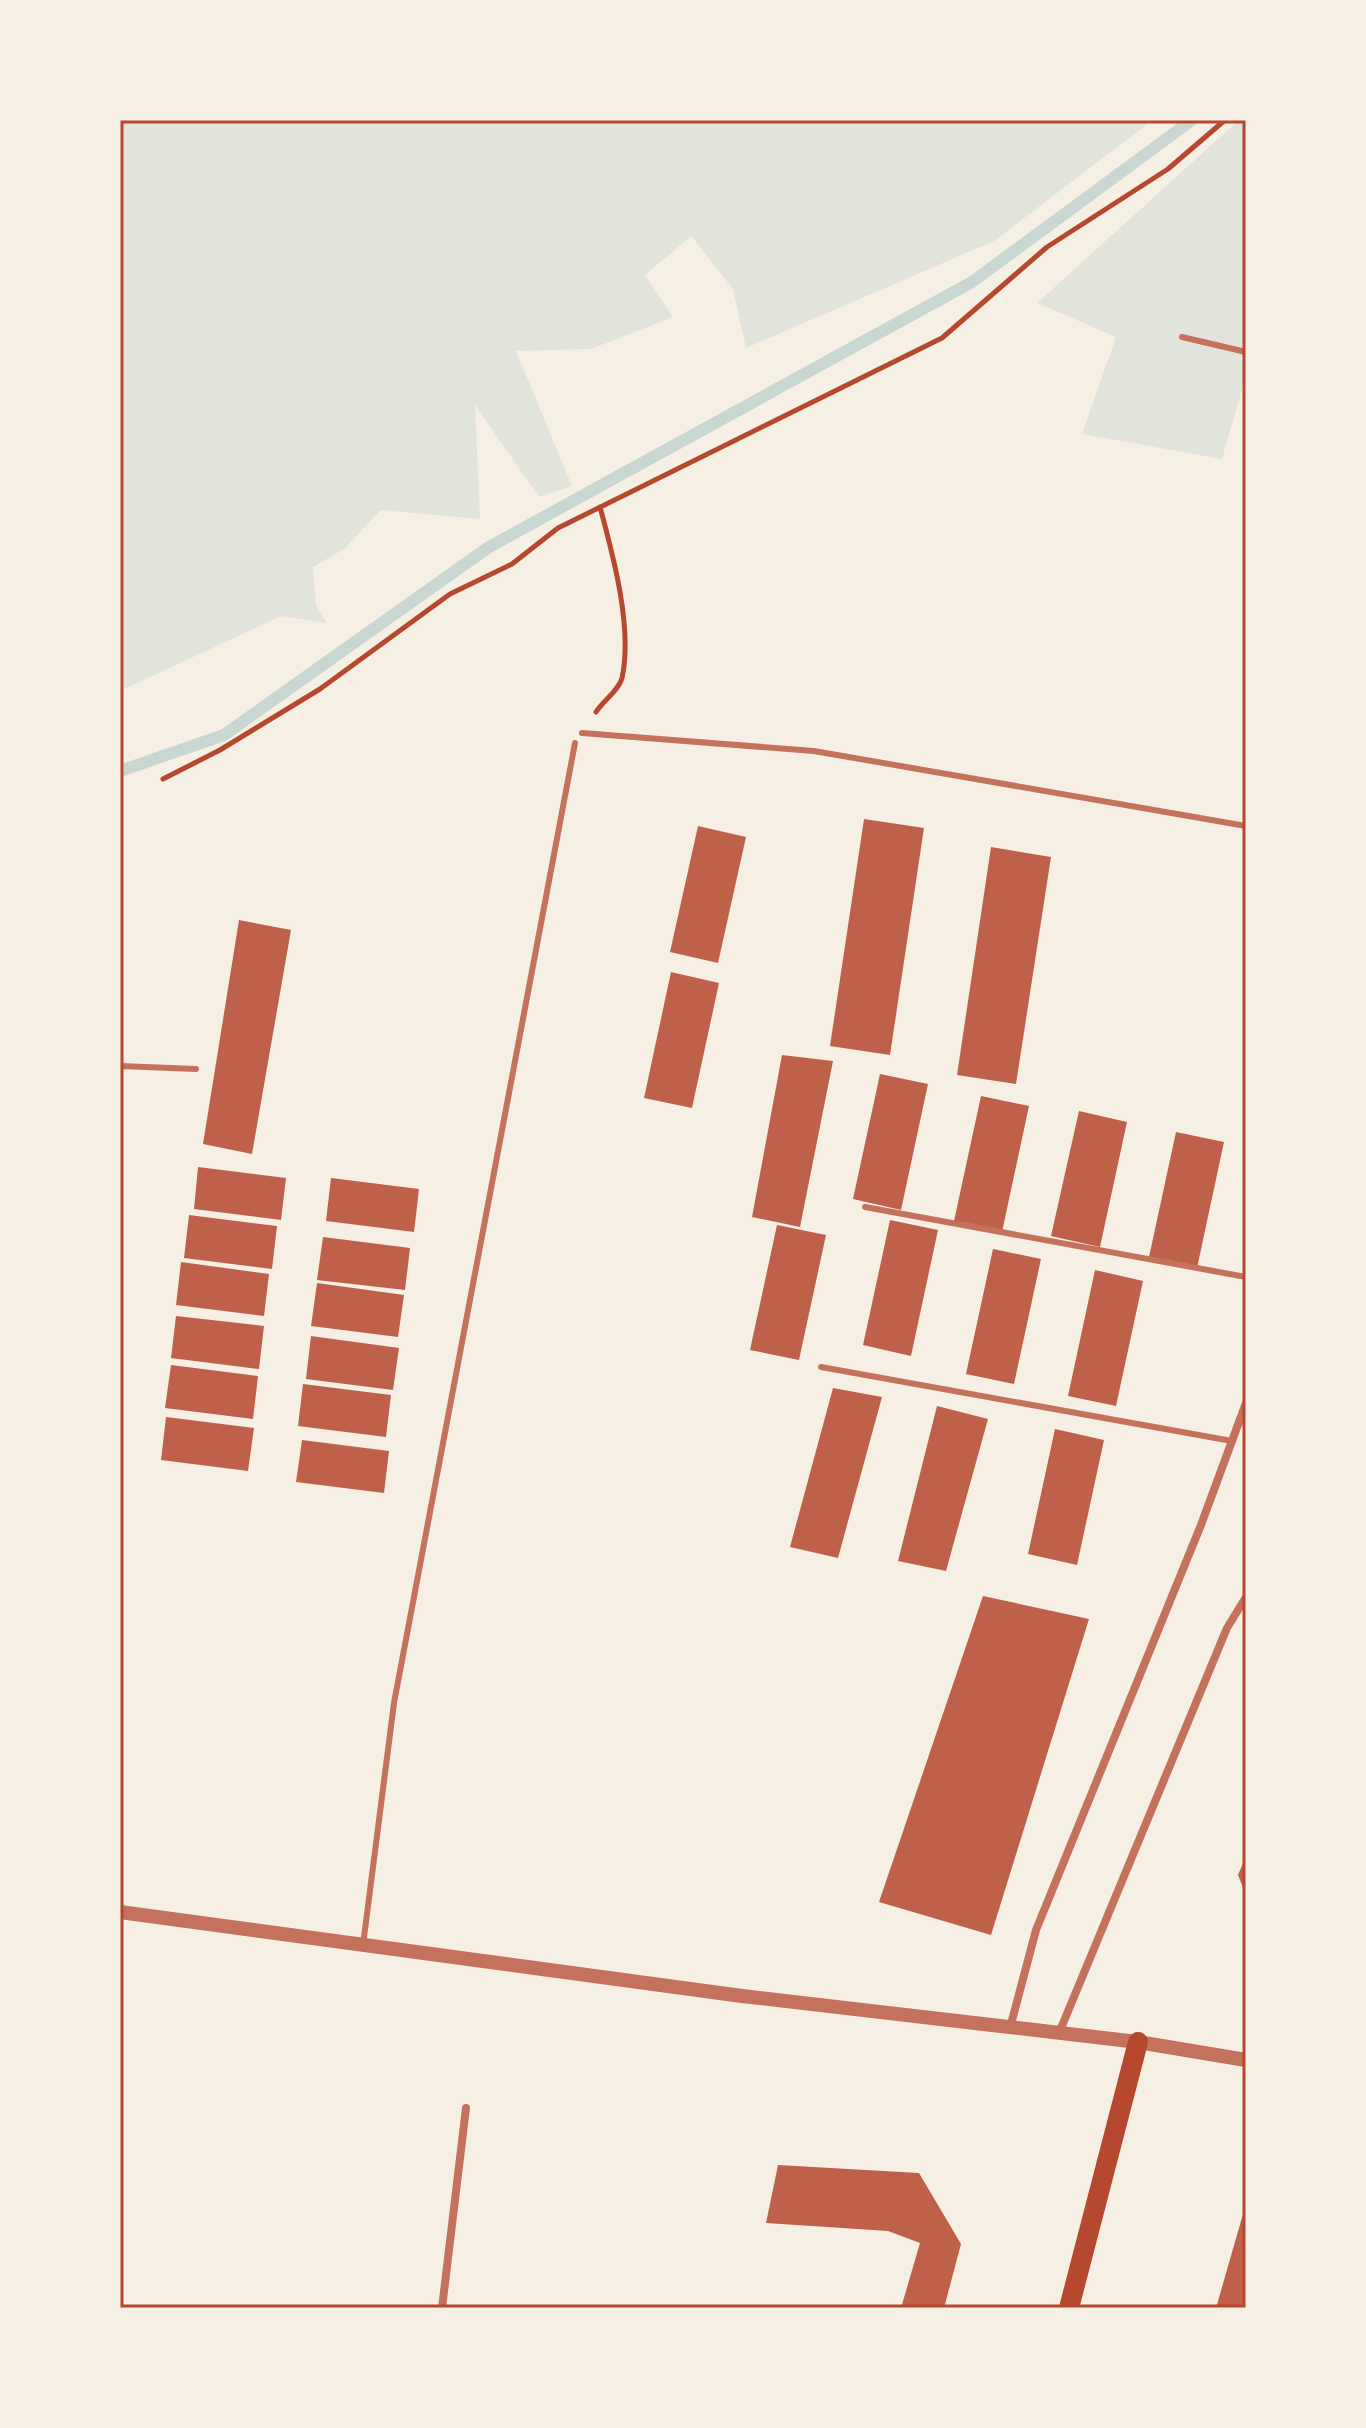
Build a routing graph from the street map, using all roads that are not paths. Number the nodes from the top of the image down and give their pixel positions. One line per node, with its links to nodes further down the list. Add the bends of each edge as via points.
1 (1182, 337): 2 (lane)
2 (1246, 352)
3 (582, 733): 5 (lane, via 814,751)
4 (575, 743): 15 (lane, via 394,1703)
5 (1246, 826)
6 (120, 1066): 7 (lane)
7 (196, 1069)
8 (865, 1207): 9 (lane)
9 (1246, 1277)
10 (821, 1367): 12 (lane)
11 (1246, 1403): 12 (street)
12 (1232, 1441): 16 (street, via 1036,1930)
13 (1246, 1597): 17 (street, via 1227,1628)
14 (120, 1912): 15 (street)
15 (363, 1945): 16 (street)
16 (1010, 2028): 17 (street)
17 (1059, 2033): 18 (street)
18 (1138, 2042): 19 (street); 22 (main road)
19 (1246, 2060)
20 (466, 2108): 21 (street)
21 (442, 2308)
22 (1069, 2308)

